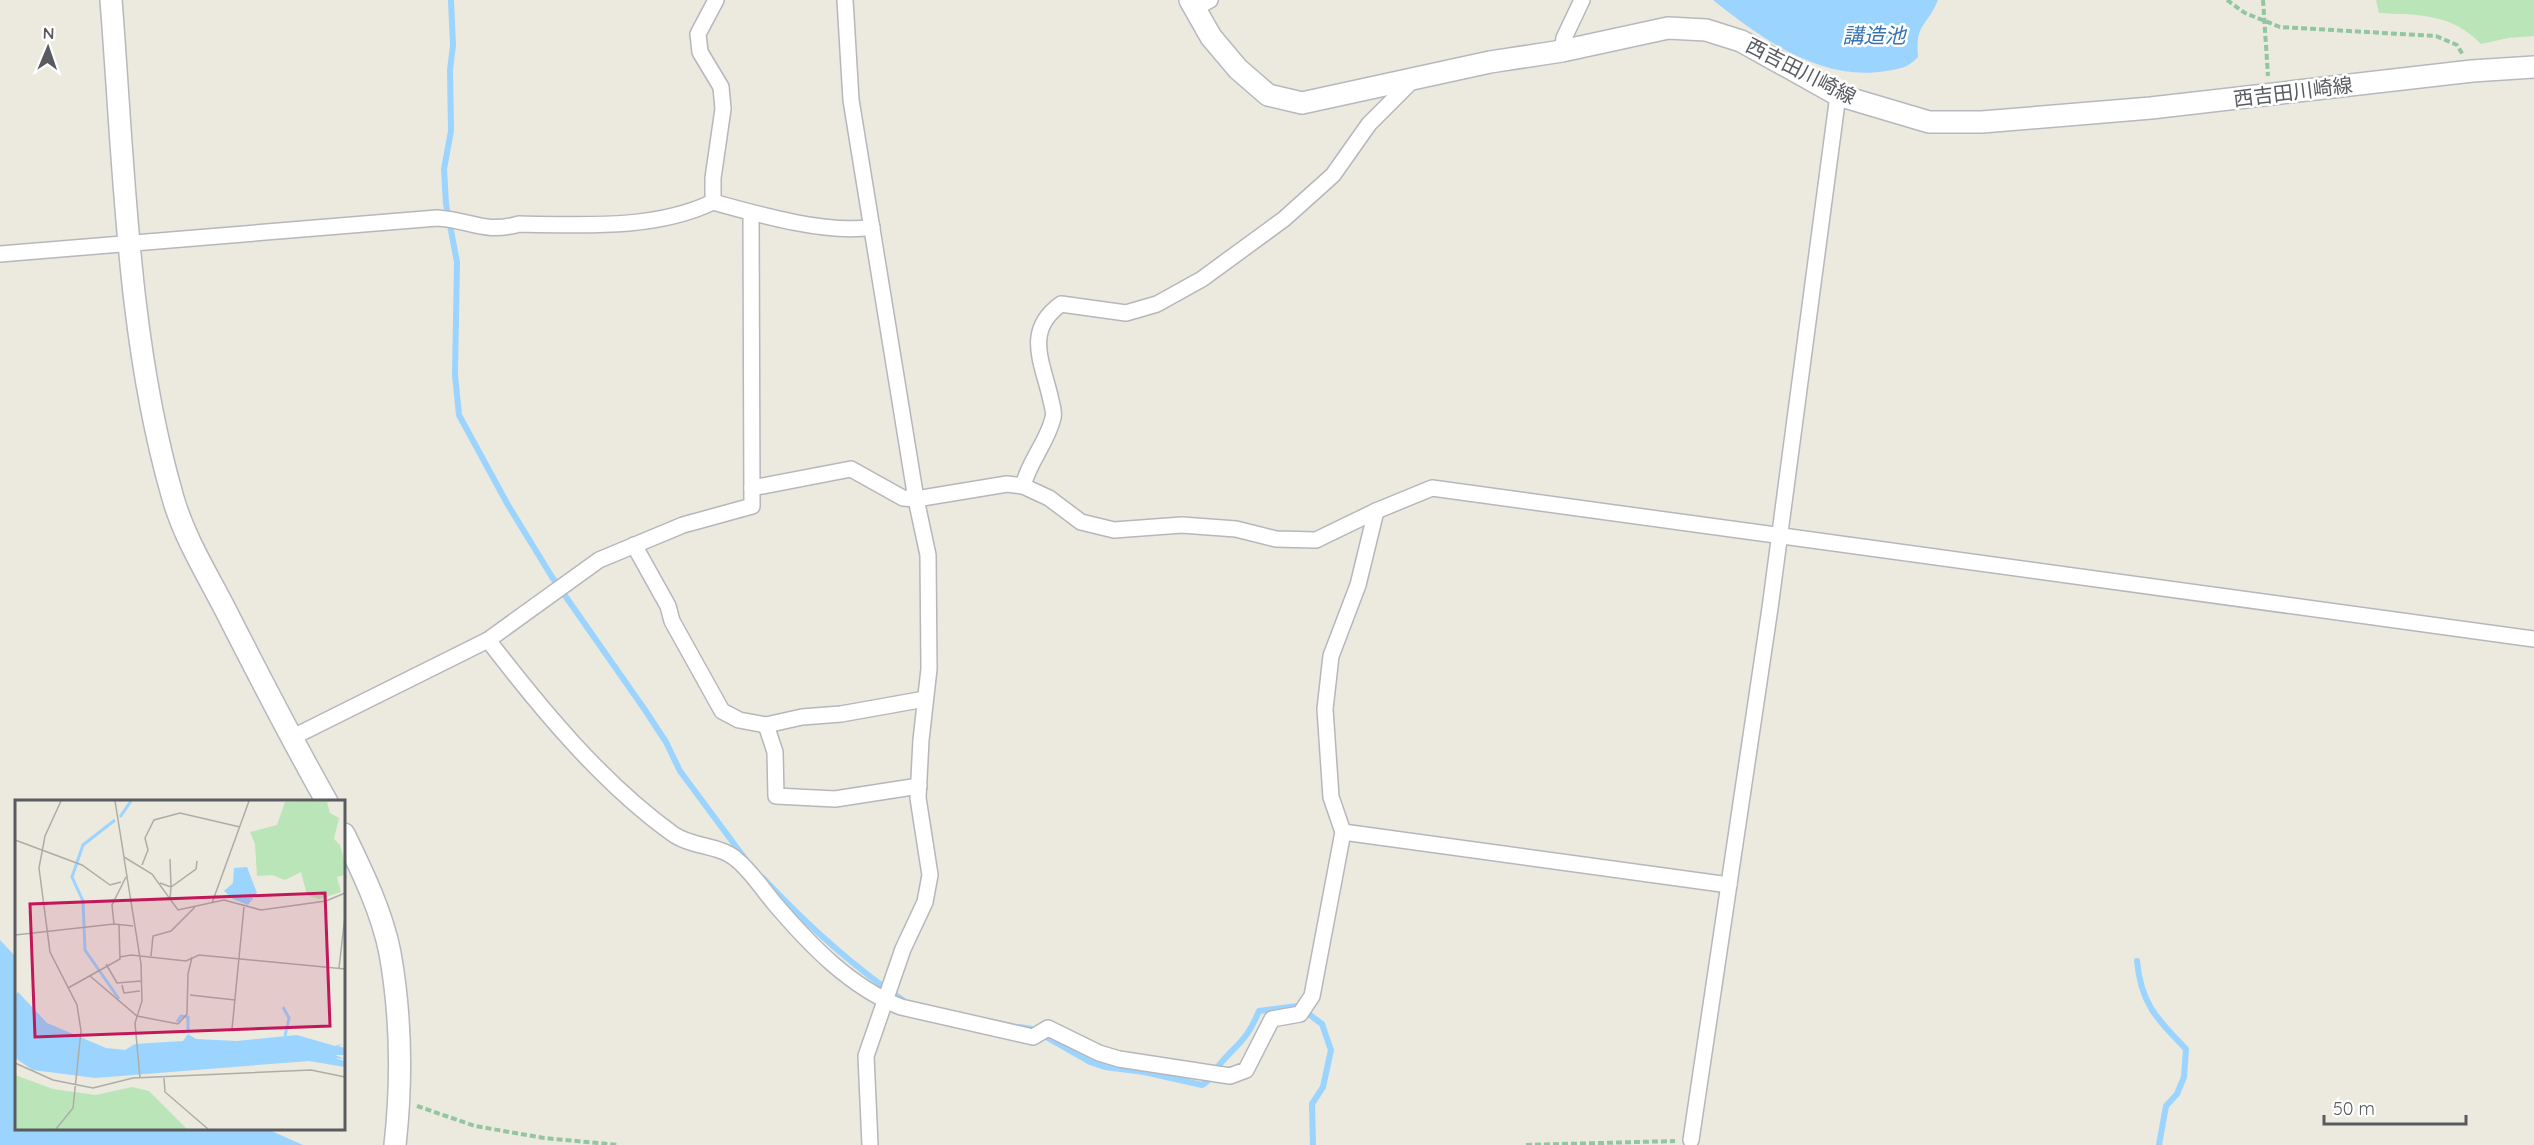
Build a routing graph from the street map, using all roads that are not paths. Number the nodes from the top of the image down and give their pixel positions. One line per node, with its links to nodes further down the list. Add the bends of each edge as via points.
1 (111, 0): 13 (main road)
2 (716, 0): 10 (street, via 698,34 700,52 721,87 723,109)
3 (845, 0): 12 (street, via 851,100)
4 (1582, 0): 6 (street)
5 (1198, 3): 8 (main road, 西吉田川崎線, via 1210,37 1268,95 1302,103)
6 (1562, 51): 8 (main road, 西吉田川崎線); 9 (main road, 西吉田川崎線, via 1668,28 1706,30 1741,40)
7 (2534, 67): 9 (main road, 西吉田川崎線, via 1982,122 1929,122)
8 (1415, 78): 15 (street, via 1369,124 1333,175 1284,219 1202,279 1157,304 1126,313 1061,304 1046,315 1038,330 1054,415)
9 (1838, 95): 19 (street)
10 (713, 202): 11 (street); 13 (street, via 691,213 657,220 519,224 482,229 457,219 438,218)
11 (751, 213): 12 (street, via 855,230); 16 (street)
12 (872, 226): 17 (street)
13 (131, 243): 14 (street); 25 (main road, via 141,348 154,423 174,501 200,561)
14 (0, 254)
15 (1023, 486): 17 (street, via 1007,484); 18 (street, via 1049,498 1081,522 1114,530 1182,525 1236,529 1276,539 1316,540)
16 (752, 488): 17 (street, via 851,469 903,498); 20 (street, via 752,506 683,525)
17 (916, 499): 23 (street, via 928,555 929,669)
18 (1376, 511): 19 (street, via 1432,488); 28 (street, via 1358,585 1331,656 1326,699 1331,797)
19 (1780, 534): 21 (street); 30 (street)
20 (634, 545): 22 (street, via 599,560); 24 (street, via 722,711 739,720)
21 (2534, 639)
22 (488, 640): 25 (street); 31 (street, via 536,703 623,792 675,836 735,858 813,946 847,976)
23 (925, 699): 24 (street); 26 (street)
24 (766, 725): 26 (street, via 775,752 776,796 835,799)
25 (291, 738): 27 (main road)
26 (919, 786): 31 (street, via 930,875 925,902)
27 (326, 800)
28 (1343, 832): 30 (street); 31 (street, via 1312,996 1300,1014 1272,1019 1246,1070 1230,1076 1119,1059 1048,1028 1033,1037)
29 (345, 836): 33 (main road, via 367,882 389,951 398,1024 399,1106)
30 (1729, 885): 32 (street)
31 (884, 1000): 34 (street, via 866,1056)
32 (1691, 1140)
33 (395, 1145)
34 (870, 1145)

